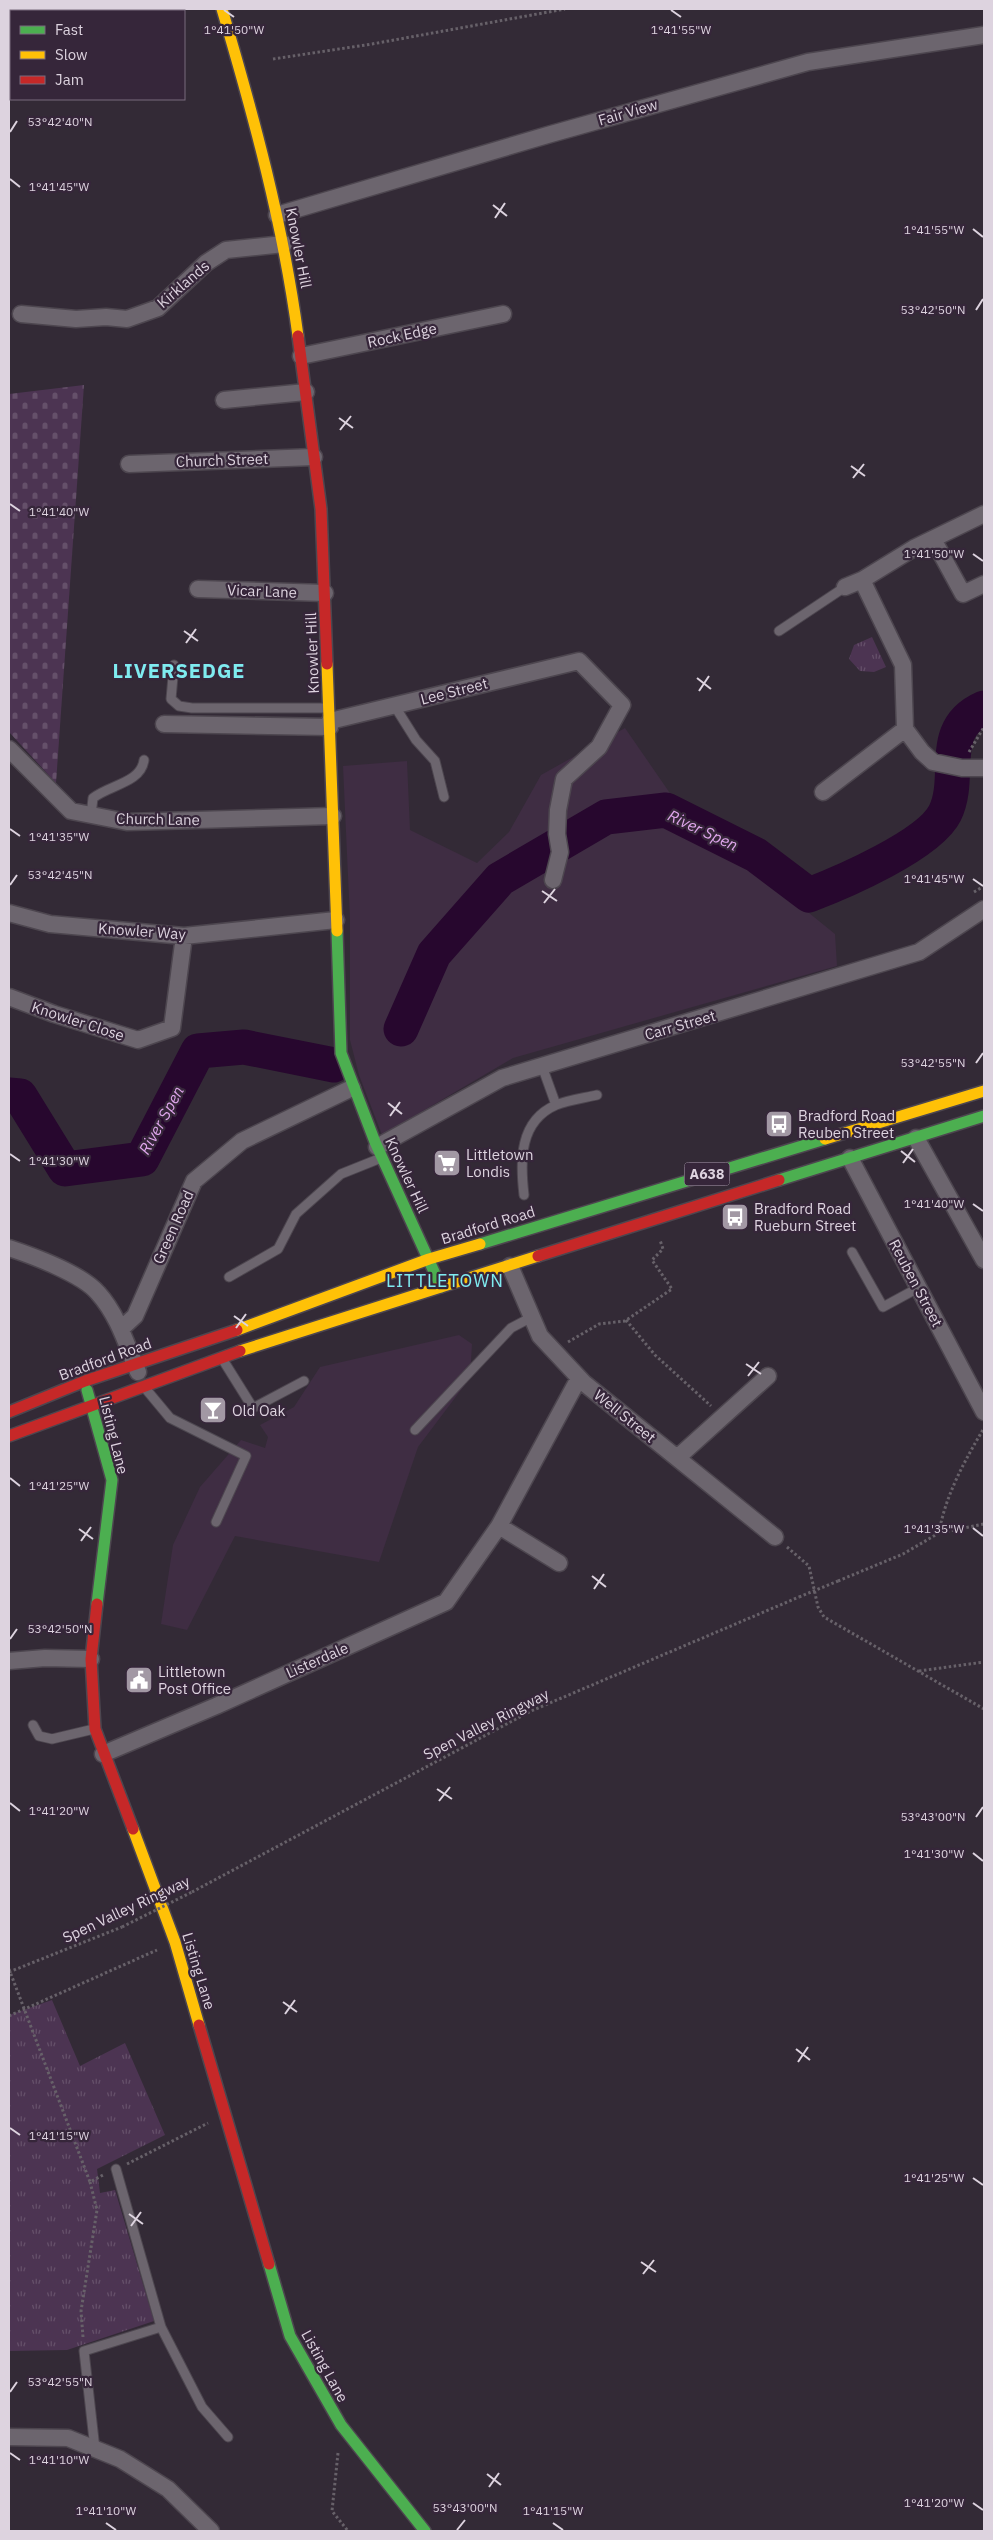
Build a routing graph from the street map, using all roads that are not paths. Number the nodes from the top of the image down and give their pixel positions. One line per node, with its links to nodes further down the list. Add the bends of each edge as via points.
1 (222, 9): 3 (street, Knowler Hill, via 255,120)
2 (984, 35): 3 (street, Fair View, via 808,62)
3 (277, 215): 4 (street, Knowler Hill)
4 (284, 244): 5 (street, Kirklands, via 226,250 206,263 158,308 127,320); 7 (street, Knowler Hill)
5 (21, 314)
6 (503, 314): 7 (street, Rock Edge)
7 (301, 356): 8 (street, Knowler Hill)
8 (306, 392): 9 (street); 10 (street, Knowler Hill)
9 (224, 400)
10 (314, 457): 11 (street, Church Street); 18 (street, Knowler Hill)
11 (129, 464)
12 (984, 514): 13 (street)
13 (933, 538): 14 (street); 15 (street, via 962,594)
14 (862, 580): 16 (street); 24 (street, via 903,664)
15 (984, 584)
16 (845, 587): 19 (lane)
17 (198, 589): 18 (street, Vicar Lane)
18 (326, 593): 22 (street, Knowler Hill)
19 (779, 630)
20 (174, 665): 22 (lane, via 171,699 179,706)
21 (394, 706): 22 (street, Lee Street); 29 (lane, via 416,740 435,761); 32 (street, Lee Street, via 579,661 622,704 598,747 564,779 558,810 560,852)
22 (330, 719): 23 (street, Lee Street); 31 (street, Knowler Hill)
23 (164, 724)
24 (905, 729): 27 (street, via 933,762); 28 (street)
25 (9, 749): 30 (street, Church Lane, via 71,812)
26 (144, 760): 30 (lane, via 138,774 103,789 93,798)
27 (984, 768)
28 (822, 792)
29 (444, 797)
30 (91, 815): 31 (street, Church Lane, via 127,822)
31 (333, 816): 35 (street, Knowler Hill)
32 (553, 880)
33 (984, 909): 38 (street, Carr Street, via 919,952)
34 (9, 914): 36 (street, Knowler Way, via 50,924)
35 (336, 920): 36 (street, Knowler Way); 39 (street, Knowler Hill, via 341,1053)
36 (184, 936): 37 (street, Knowler Close, via 172,1028 138,1040)
37 (9, 997)
38 (542, 1066): 42 (lane); 45 (street, Carr Street, via 502,1078)
39 (352, 1088): 45 (street, Knowler Hill); 57 (street, Green Road, via 242,1141 194,1181 135,1316)
40 (984, 1091): 50 (street, Bradford Road / A638)
41 (597, 1094): 42 (lane)
42 (556, 1105): 47 (lane, via 537,1117 529,1127 521,1168)
43 (984, 1116): 44 (street, A638)
44 (916, 1138): 46 (street, A638); 51 (street)
45 (379, 1152): 50 (street, Knowler Hill); 53 (lane, via 342,1174 296,1214 278,1249)
46 (850, 1158): 52 (street, A638); 55 (street, Reuben Street)
47 (524, 1195)
48 (9, 1248): 57 (street, via 61,1268 98,1292)
49 (852, 1252): 55 (lane, via 883,1306)
50 (429, 1259): 54 (street, Knowler Hill); 59 (street, Bradford Road / A638, via 226,1334)
51 (984, 1260)
52 (510, 1266): 54 (street, A638); 56 (street, Well Street)
53 (229, 1277)
54 (441, 1287): 58 (street, A638)
55 (918, 1288): 66 (street, Reuben Street)
56 (532, 1317): 61 (street, Well Street, via 540,1336); 68 (lane, via 511,1328)
57 (120, 1329): 59 (street)
58 (222, 1358): 62 (lane, via 253,1408); 64 (street, A638)
59 (134, 1364): 63 (street, Bradford Road / A638); 64 (street)
60 (768, 1376): 70 (street)
61 (579, 1378): 70 (street, Well Street); 72 (street, Listerdale)
62 (304, 1381)
63 (84, 1382): 65 (street, Listing Lane); 67 (street, Bradford Road / A638)
64 (143, 1386): 65 (street, A638); 71 (lane, via 170,1418 246,1456)
65 (92, 1405): 69 (street, A638); 75 (street, Listing Lane, via 112,1480)
66 (983, 1410)
67 (9, 1412)
68 (415, 1430)
69 (9, 1436)
70 (678, 1458): 73 (street, Well Street)
71 (216, 1522)
72 (499, 1526): 74 (street); 79 (street, Listerdale, via 446,1602)
73 (775, 1537)
74 (559, 1563)
75 (91, 1659): 76 (street, via 45,1658); 78 (street, Listing Lane)
76 (9, 1662)
77 (33, 1725): 78 (lane, via 39,1736 52,1739)
78 (95, 1729): 79 (street, Listing Lane)
79 (103, 1754): 86 (street, Listing Lane, via 175,1942 290,2336 341,2425)
80 (116, 2169): 81 (lane)
81 (161, 2327): 83 (lane, via 202,2407); 84 (lane, via 84,2351)
82 (9, 2436): 84 (street, via 68,2438)
83 (228, 2437)
84 (94, 2448): 85 (street, via 120,2458 168,2488)
85 (211, 2531)
86 (425, 2531)

